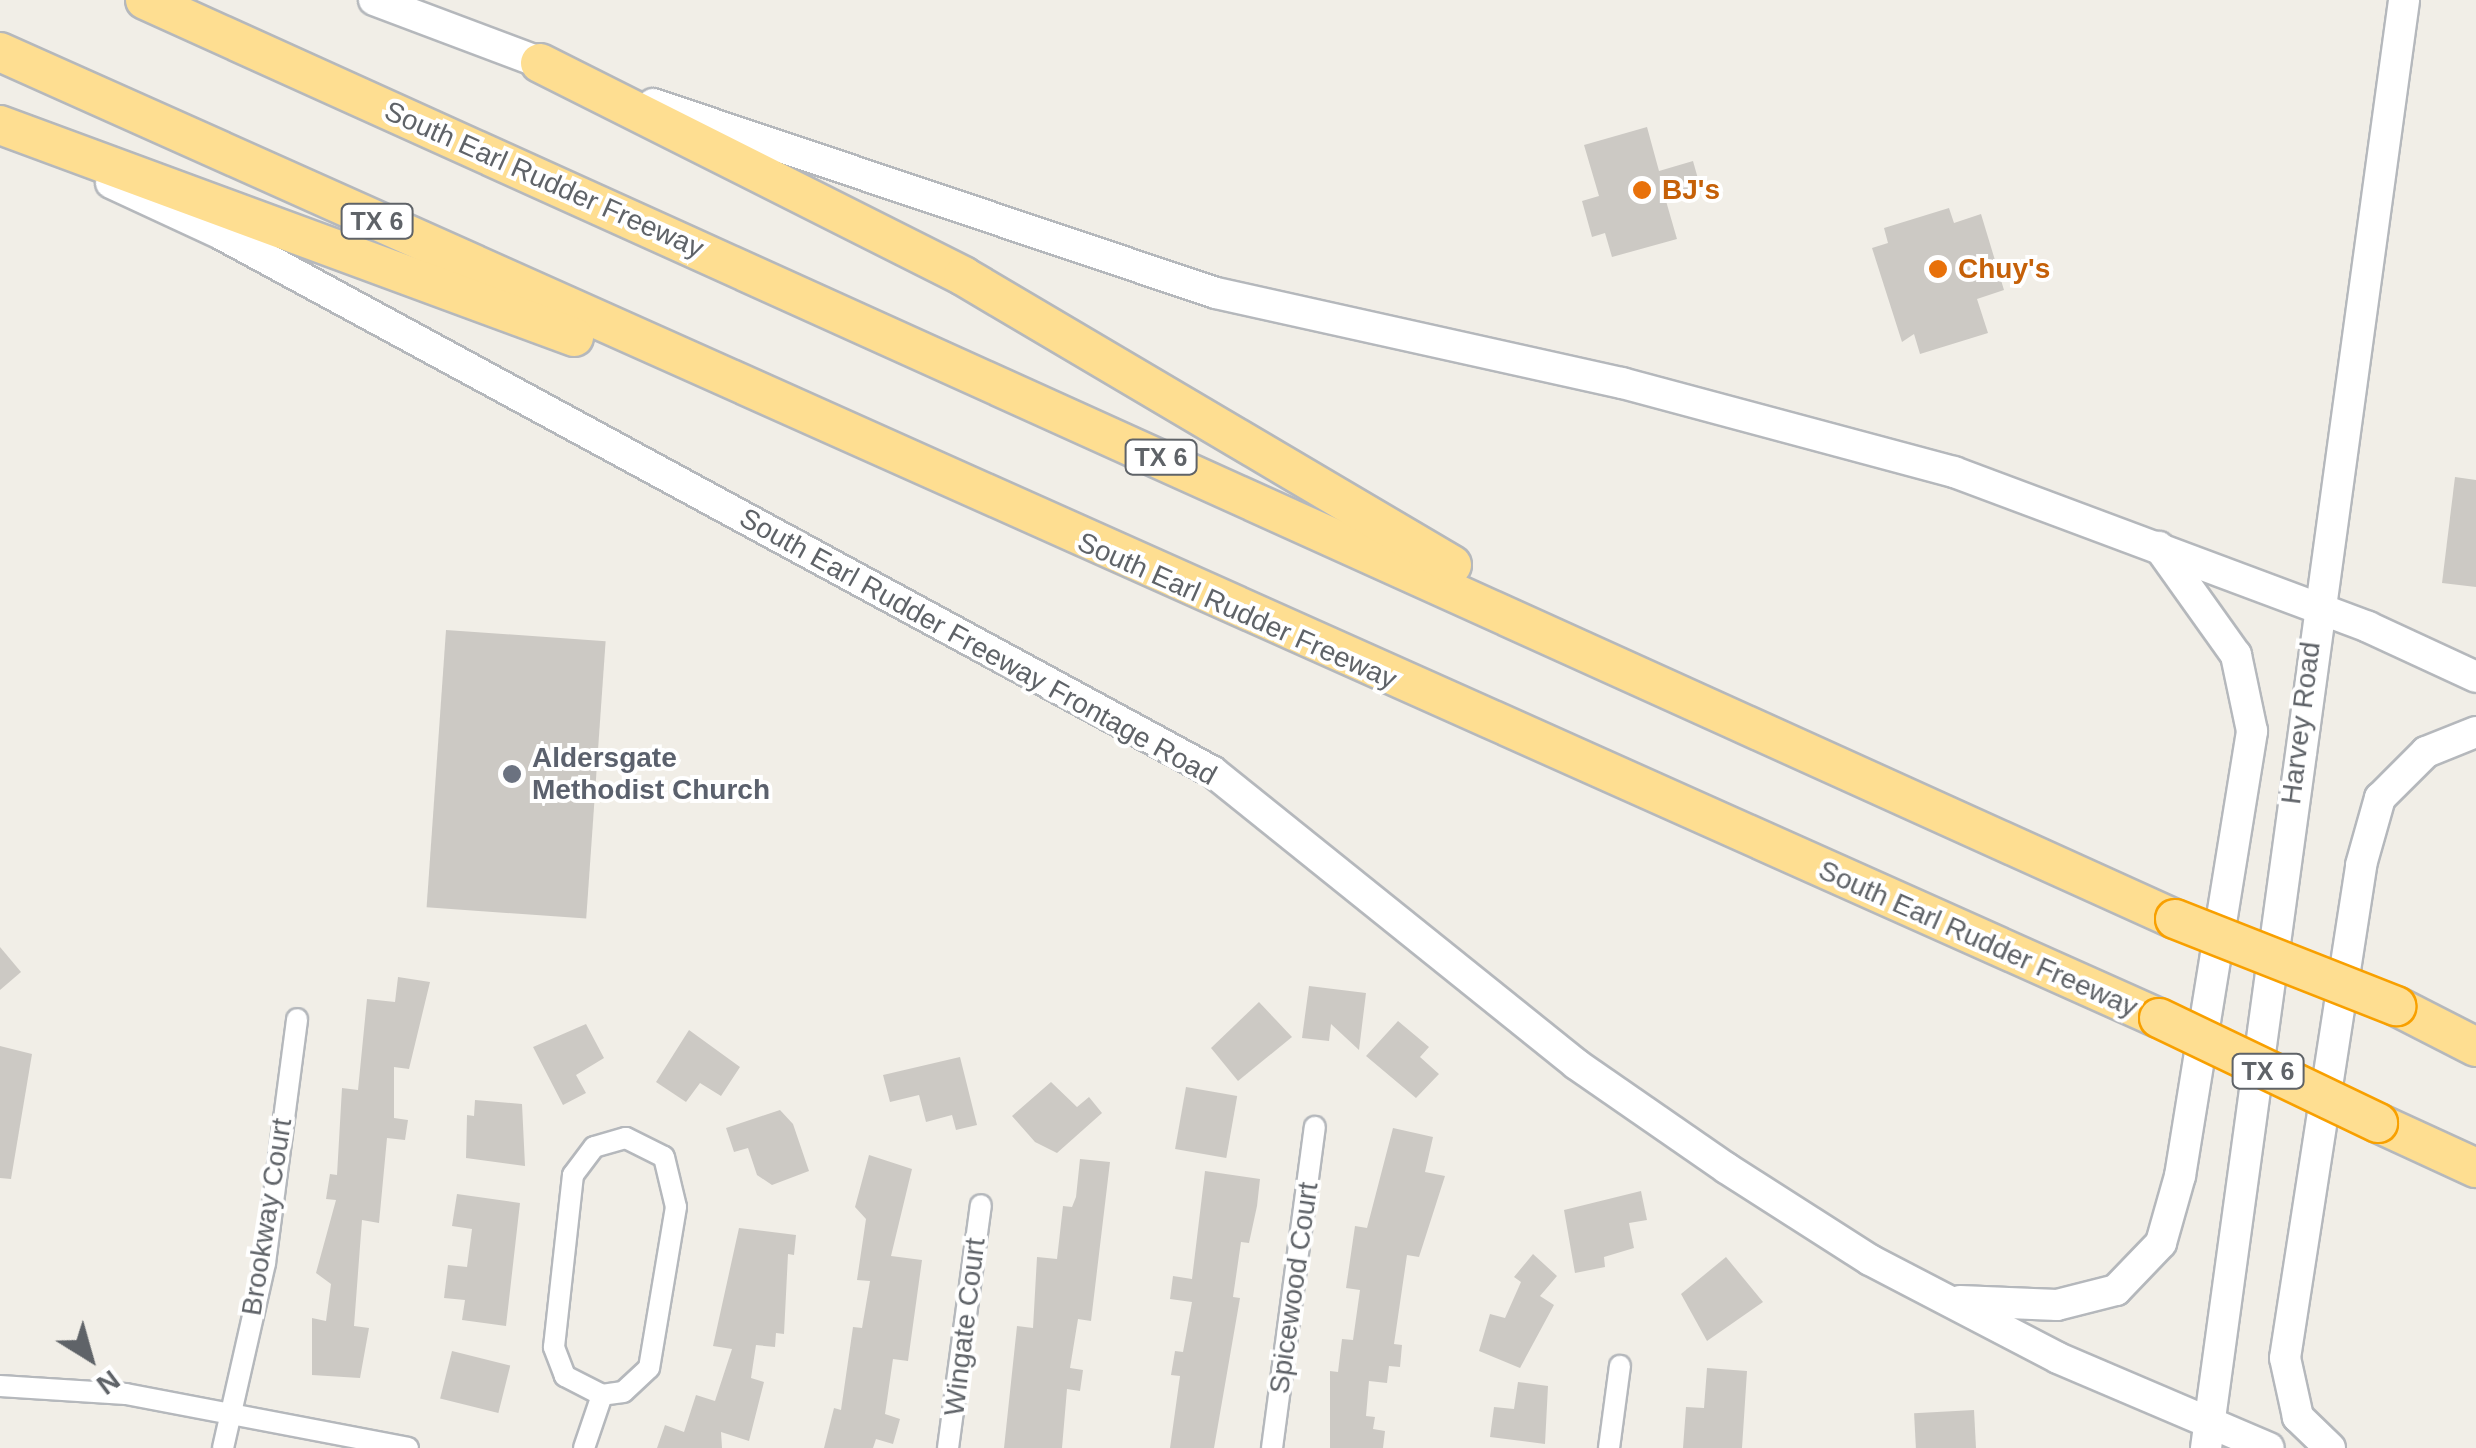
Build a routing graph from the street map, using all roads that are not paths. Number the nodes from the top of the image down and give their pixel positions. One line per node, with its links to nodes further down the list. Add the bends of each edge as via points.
1 (145, 0): 10 (highway, South Earl Rudder Freeway / TX 6)
2 (374, 0): 5 (main road)
3 (2404, 0): 9 (main road, Harvey Road)
4 (0, 52): 7 (highway, South Earl Rudder Freeway / TX 6)
5 (540, 63): 8 (main road, via 1216,292 1954,472); 10 (highway, via 963,276)
6 (0, 128): 7 (highway, via 629,358); 18 (main road, South Earl Rudder Freeway Frontage Road, via 221,234 1213,772 1576,1064 1870,1260)
7 (752, 394): 16 (highway, South Earl Rudder Freeway / TX 6, bridge, via 2159,1018)
8 (2157, 544): 9 (main road); 18 (main road, via 2236,655 2252,731 2180,1176 2161,1243 2116,1290 2056,1305)
9 (2316, 611): 11 (main road); 23 (main road, Harvey Road)
10 (1610, 658): 14 (highway, South Earl Rudder Freeway / TX 6, bridge, via 2175,918 2396,1006)
11 (2476, 677)
12 (2476, 732): 31 (main road, via 2426,752 2380,798 2361,865 2285,1358 2298,1418)
13 (297, 1019): 22 (street, Brookway Court, via 265,1262)
14 (2476, 1047)
15 (1315, 1127): 28 (street, Spicewood Court)
16 (2476, 1168)
17 (980, 1205): 27 (street, Wingate Court)
18 (1947, 1300): 23 (main road, South Earl Rudder Freeway Frontage Road)
19 (1620, 1366): 29 (street)
20 (0, 1386): 22 (street, via 126,1394)
21 (602, 1395): 21 (street, via 623,1392 649,1368 676,1208 664,1157 626,1138 594,1147 573,1176 554,1347 565,1376); 26 (street)
22 (228, 1413): 24 (street, Brookway Court); 25 (street)
23 (2208, 1437): 30 (main road, South Earl Rudder Freeway Frontage Road)
24 (223, 1448)
25 (408, 1448)
26 (584, 1448)
27 (948, 1448)
28 (1272, 1448)
29 (1609, 1448)
30 (2269, 1448)
31 (2330, 1448)

